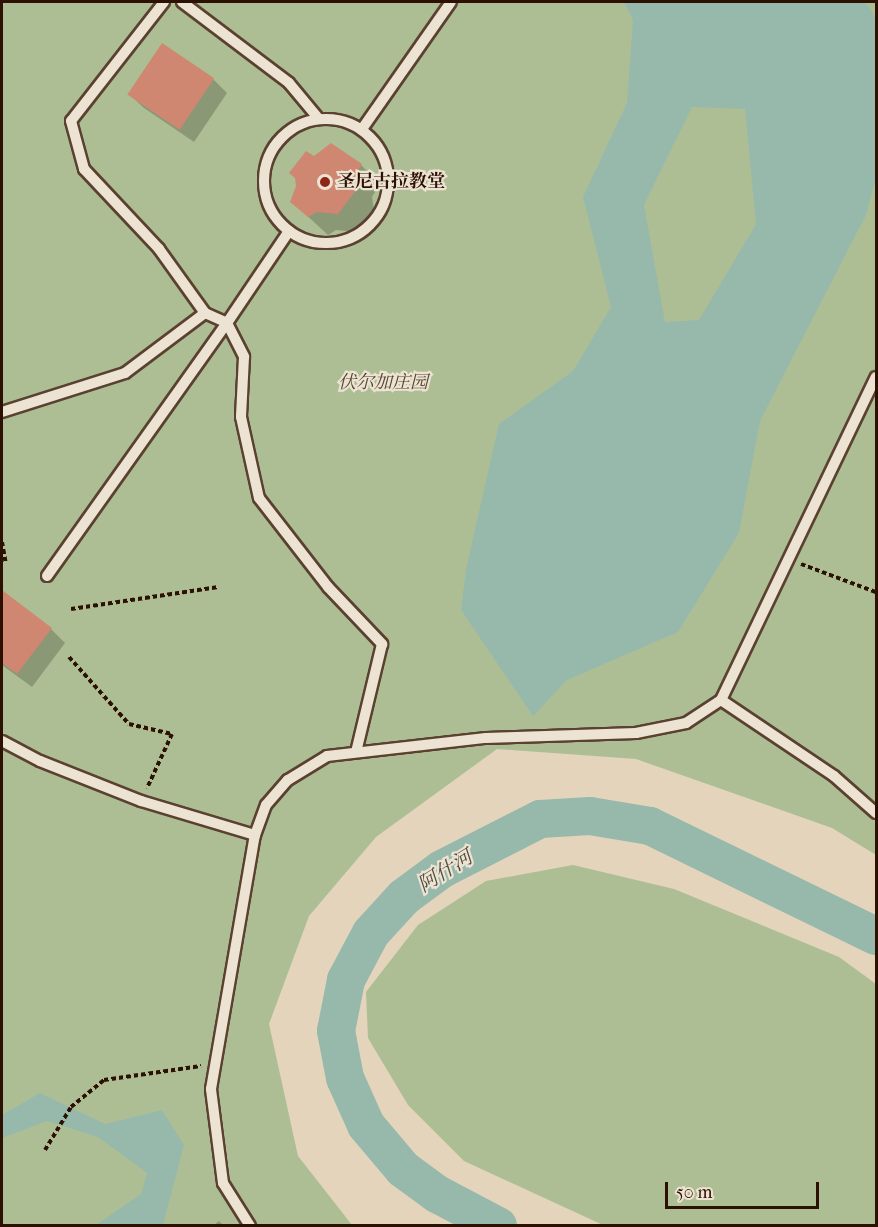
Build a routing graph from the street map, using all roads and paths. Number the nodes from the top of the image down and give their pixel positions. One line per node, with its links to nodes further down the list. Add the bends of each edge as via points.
1 (164, 2): 7 (lane, via 71,121 84,169 159,249)
2 (182, 2): 4 (lane, via 289,83)
3 (451, 2): 5 (lane)
4 (319, 119): 5 (lane, via 341,120); 6 (lane, via 299,125 282,137 270,154 264,175 266,196 274,215)
5 (362, 129): 6 (lane, via 381,152 388,180 386,199 377,217 363,231 345,240 306,240)
6 (289, 231): 8 (lane)
7 (205, 314): 8 (lane); 10 (lane, via 125,374)
8 (228, 323): 14 (lane); 21 (lane, via 244,357 241,417 259,498 328,586 382,644)
9 (876, 377): 12 (lane)
10 (2, 412)
11 (2, 542): 13 (path)
12 (789, 560): 16 (path); 19 (lane)
13 (6, 564)
14 (47, 576)
15 (218, 587): 17 (path)
16 (876, 592)
17 (71, 609)
18 (69, 657): 22 (path, via 129,724 172,734)
19 (721, 700): 21 (lane, via 686,723 636,733 486,738); 23 (lane, via 834,776)
20 (2, 741): 22 (lane, via 40,761)
21 (356, 752): 24 (lane, via 327,756 288,780 266,805)
22 (141, 801): 24 (lane)
23 (876, 813)
24 (255, 835): 25 (lane)
25 (215, 1064): 26 (path, via 104,1080 71,1107); 27 (lane, via 211,1089 223,1183)
26 (45, 1150)
27 (250, 1226)

